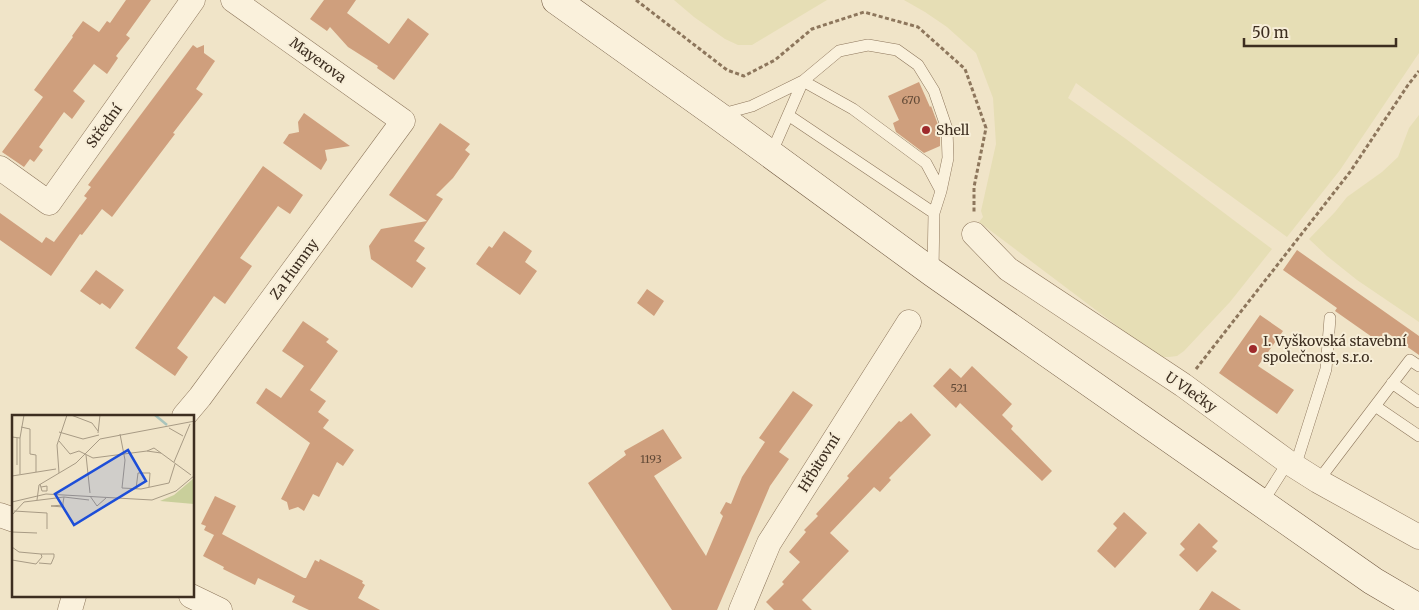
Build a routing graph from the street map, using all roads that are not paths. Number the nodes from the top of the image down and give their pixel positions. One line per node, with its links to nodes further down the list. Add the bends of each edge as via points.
1 (194, 0): 9 (street, Střední, via 48,203)
2 (233, 0): 7 (street, Mayerova)
3 (556, 0): 5 (main road)
4 (803, 81): 5 (lane, via 752,106); 6 (lane); 10 (lane, via 853,109 926,163); 10 (lane, via 840,50 868,45 897,50 918,65 934,91 946,129 948,158)
5 (717, 115): 8 (main road)
6 (788, 115): 8 (lane); 11 (lane)
7 (403, 121): 20 (street, Za Humny)
8 (771, 154): 13 (main road)
9 (0, 168)
10 (941, 191): 11 (lane)
11 (934, 213): 13 (lane)
12 (974, 234): 22 (street, U Vlečky, via 1008,269 1183,385)
13 (933, 272): 24 (main road)
14 (1330, 318): 22 (lane, via 1326,369)
15 (909, 322): 29 (street, Hřbitovní, via 769,543)
16 (1419, 366): 17 (lane, via 1410,360)
17 (1392, 383): 18 (lane); 19 (lane)
18 (1419, 402)
19 (1375, 406): 21 (lane); 23 (lane)
20 (185, 415)
21 (1419, 436)
22 (1291, 465): 23 (street, U Vlečky); 24 (lane)
23 (1318, 481): 25 (street, U Vlečky)
24 (1262, 503): 27 (main road, via 1373,581)
25 (1419, 537)
26 (195, 598): 28 (street)
27 (1419, 608)
28 (217, 609)
29 (741, 610)

